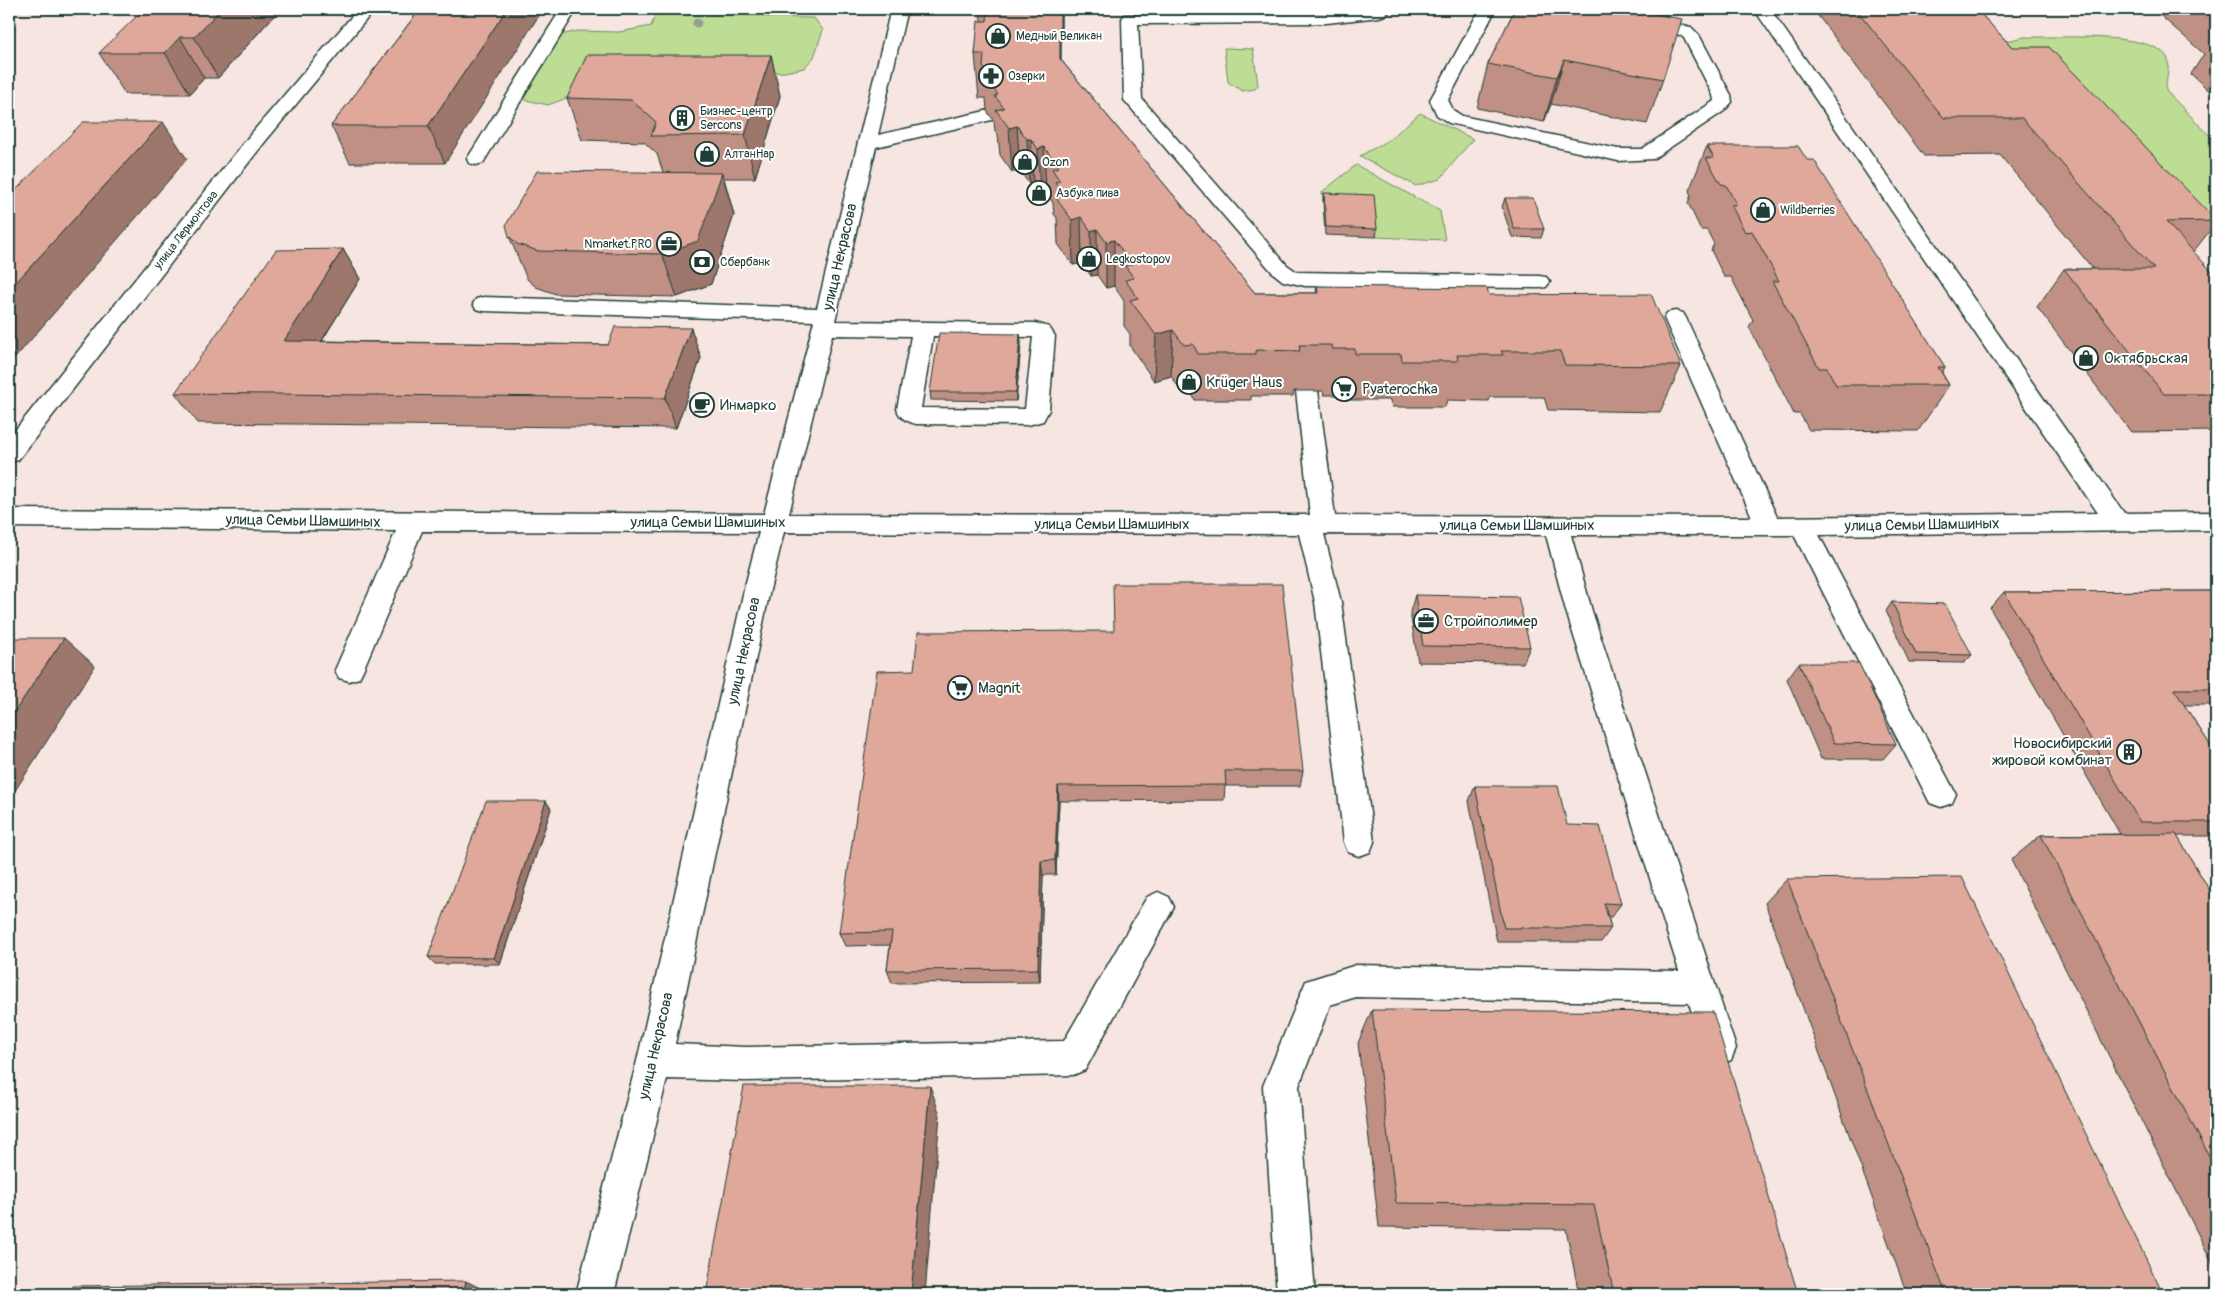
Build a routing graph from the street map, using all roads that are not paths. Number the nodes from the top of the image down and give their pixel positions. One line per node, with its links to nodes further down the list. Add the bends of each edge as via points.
1 (367, 9): 18 (street, улица Лермонтова, via 257,139)
2 (569, 9): 11 (street)
3 (899, 9): 10 (street, улица Некрасова)
4 (1384, 9): 8 (street, via 1327,18)
5 (1488, 9): 6 (street, via 1440,100 1441,109 1449,117 1618,155 1646,155 1723,102 1686,31)
6 (1573, 9)
7 (1762, 9): 23 (street)
8 (1130, 14): 12 (street, via 1133,100 1280,269 1290,276 1305,280)
9 (990, 115): 10 (street)
10 (867, 143): 15 (street, улица Некрасова)
11 (476, 159)
12 (1539, 282)
13 (484, 304): 15 (street)
14 (1675, 318): 26 (street)
15 (824, 321): 16 (street); 22 (street, улица Некрасова)
16 (923, 329): 16 (street, via 1041,332 1044,336 1035,415 910,414)
17 (1307, 391): 24 (street)
18 (9, 454)
19 (9, 518): 21 (street, улица Семьи Шамшиных)
20 (2216, 521): 23 (street, улица Семьи Шамшиных)
21 (413, 522): 22 (street, улица Семьи Шамшиных); 28 (street)
22 (776, 522): 24 (street, улица Семьи Шамшиных); 33 (street, улица Некрасова, via 757,590)
23 (2117, 522): 27 (street, улица Семьи Шамшиных)
24 (1316, 525): 25 (street, улица Семьи Шамшиных); 30 (street)
25 (1556, 525): 26 (street, улица Семьи Шамшиных); 32 (street, via 1579,612)
26 (1769, 526): 27 (street, улица Семьи Шамшиных)
27 (1802, 526): 29 (street)
28 (349, 670)
29 (1941, 794)
30 (1359, 842)
31 (1158, 907): 33 (street, via 1073,1058 746,1064)
32 (1701, 987): 34 (street); 36 (street, via 1356,981 1318,992 1281,1086)
33 (654, 1061): 35 (street, улица Некрасова)
34 (1726, 1074)
35 (595, 1294)
36 (1296, 1294)

